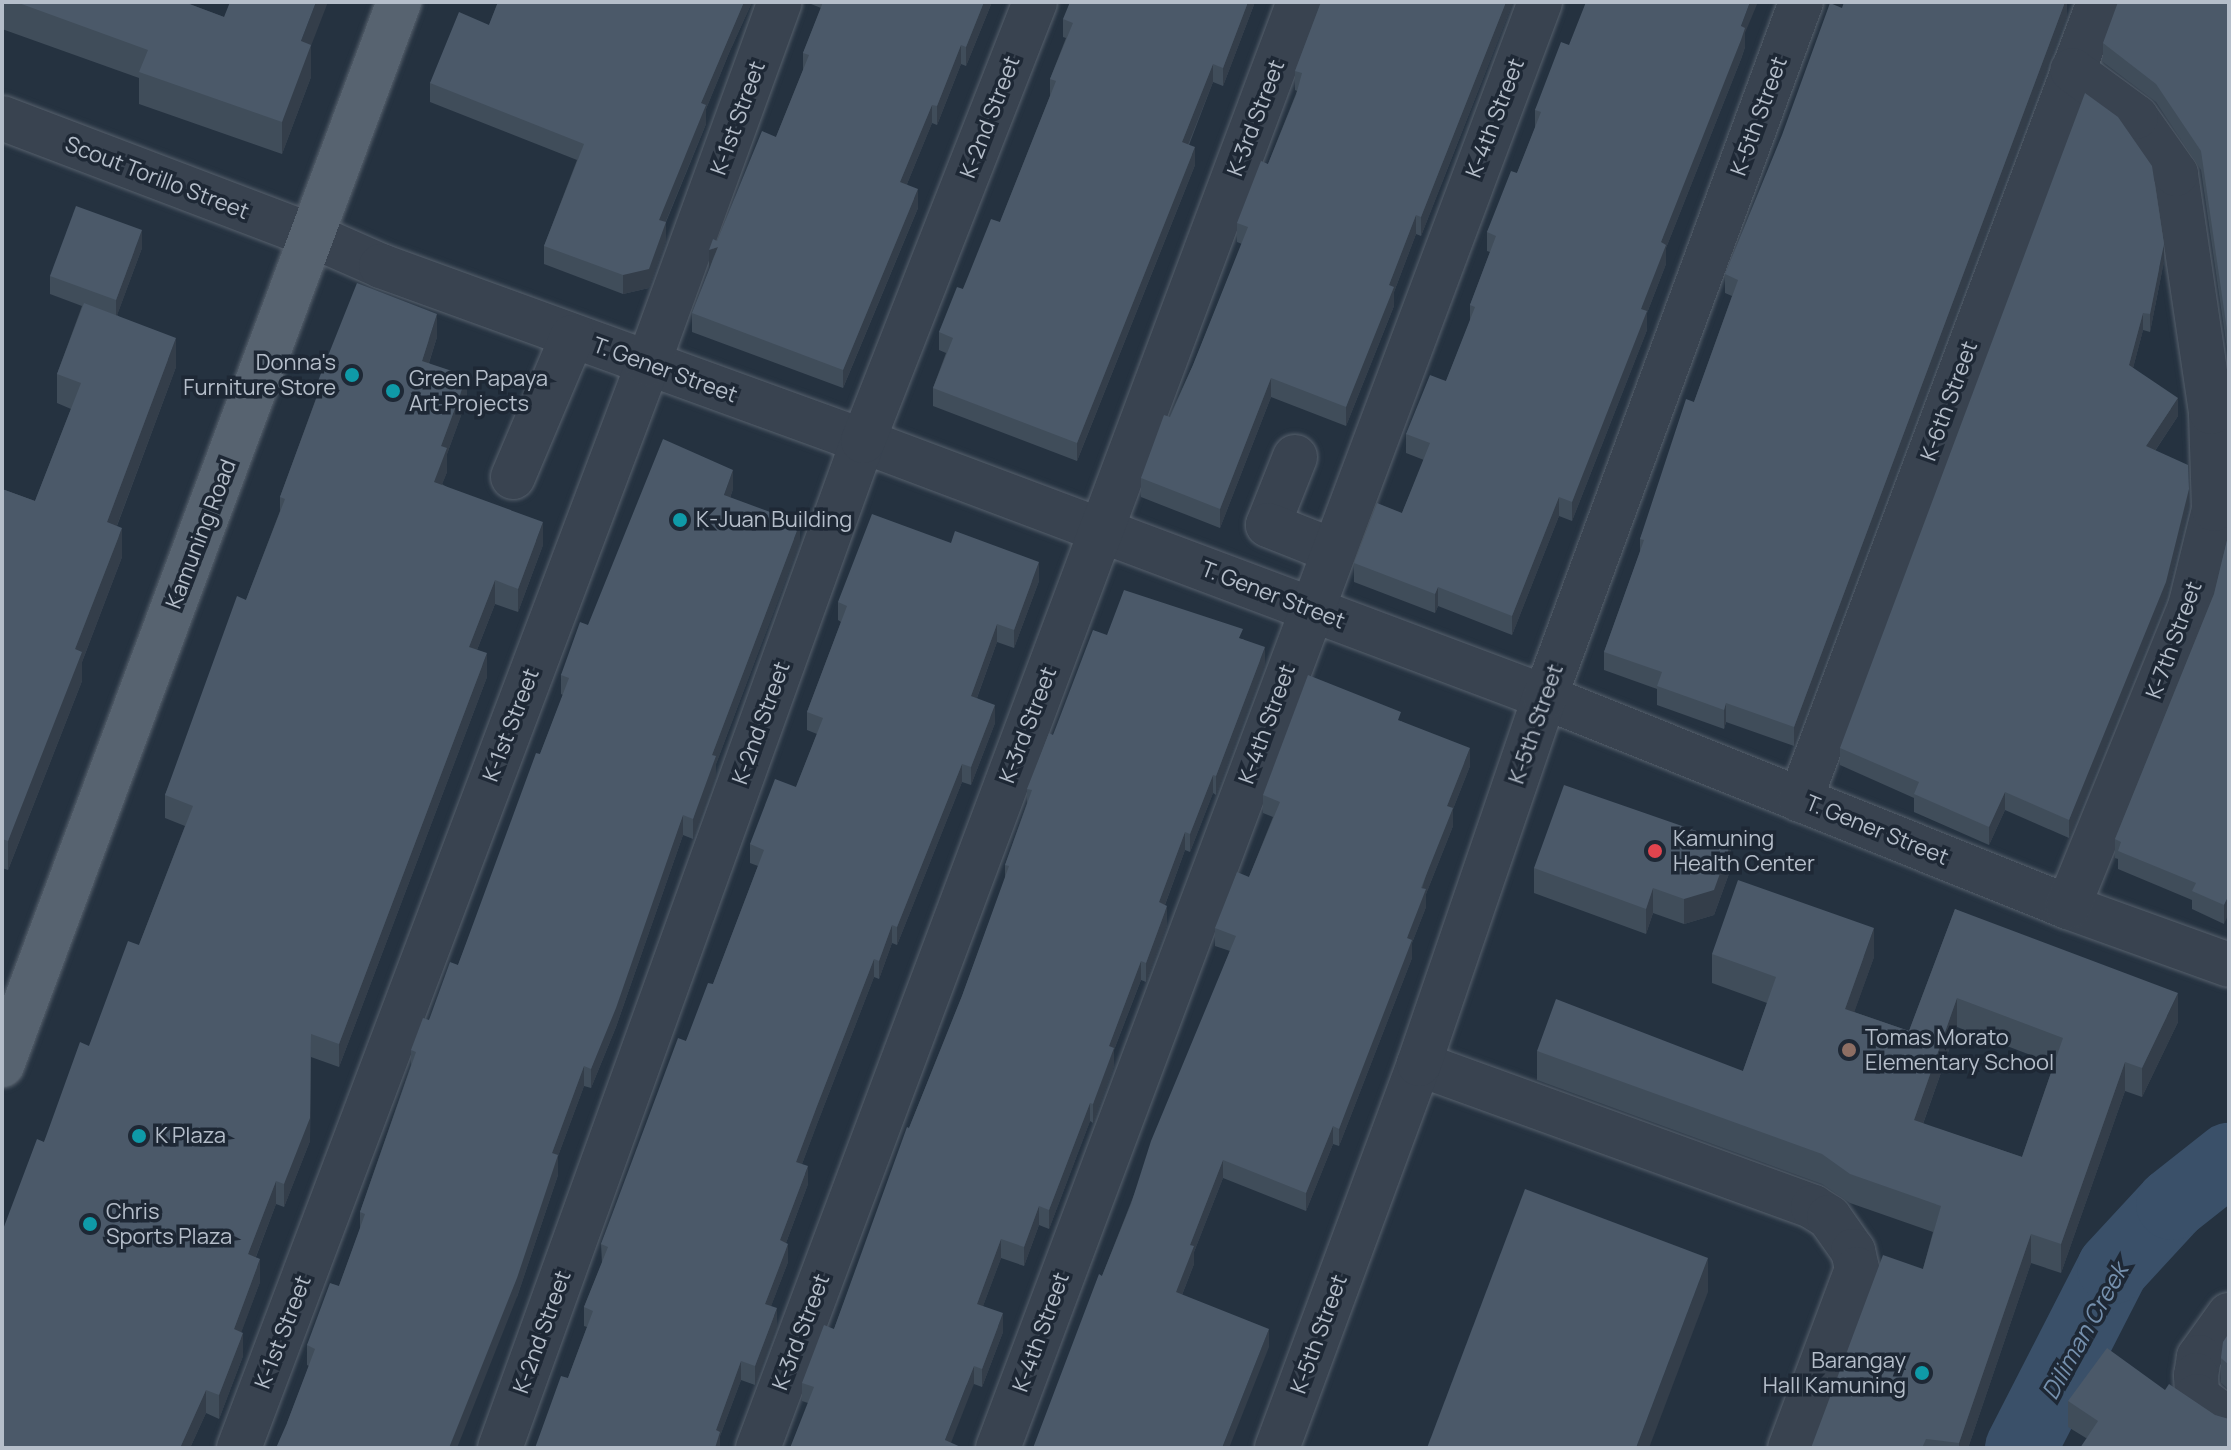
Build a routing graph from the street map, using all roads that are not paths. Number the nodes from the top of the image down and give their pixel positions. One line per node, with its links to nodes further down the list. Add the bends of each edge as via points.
1 (399, 2): 10 (main road, Kamuning Road)
2 (780, 2): 12 (street, K-1st Street)
3 (1035, 2): 13 (street, K-2nd Street)
4 (1299, 2): 16 (street, K-3rd Street)
5 (1540, 2): 17 (street, K-4th Street)
6 (1801, 2): 19 (street, K-5th Street)
7 (2099, 2): 8 (street, K-6th Street)
8 (2072, 70): 20 (street, K-6th Street); 21 (street, K-7th Street, via 2136,117 2176,174 2211,412 2214,509 2190,607)
9 (2, 118): 10 (street, Scout Torillo Street)
10 (313, 236): 11 (street, T. Gener Street); 25 (main road, Kamuning Road)
11 (572, 337): 12 (street, T. Gener Street); 15 (street)
12 (648, 364): 13 (street, T. Gener Street); 28 (street, K-1st Street)
13 (863, 441): 16 (street, T. Gener Street); 29 (street, K-2nd Street)
14 (1295, 457): 17 (street, via 1268,525)
15 (513, 477)
16 (1101, 530): 18 (street, T. Gener Street); 30 (street, K-3rd Street)
17 (1331, 550): 18 (street, K-4th Street)
18 (1310, 609): 19 (street, T. Gener Street); 31 (street, K-4th Street)
19 (1545, 697): 20 (street, T. Gener Street); 24 (street, K-5th Street)
20 (1800, 800): 21 (street, T. Gener Street)
21 (2084, 913): 22 (street, via 2151,911); 23 (street, T. Gener Street)
22 (2229, 935)
23 (2229, 965)
24 (1419, 1064): 32 (street, K-5th Street); 33 (street, via 1829,1217 1853,1251 1857,1269)
25 (2, 1065)
26 (2229, 1315): 27 (street, via 2199,1357 2196,1375 2197,1396)
27 (2229, 1420)
28 (239, 1448)
29 (500, 1448)
30 (758, 1448)
31 (998, 1448)
32 (1277, 1448)
33 (1790, 1448)

